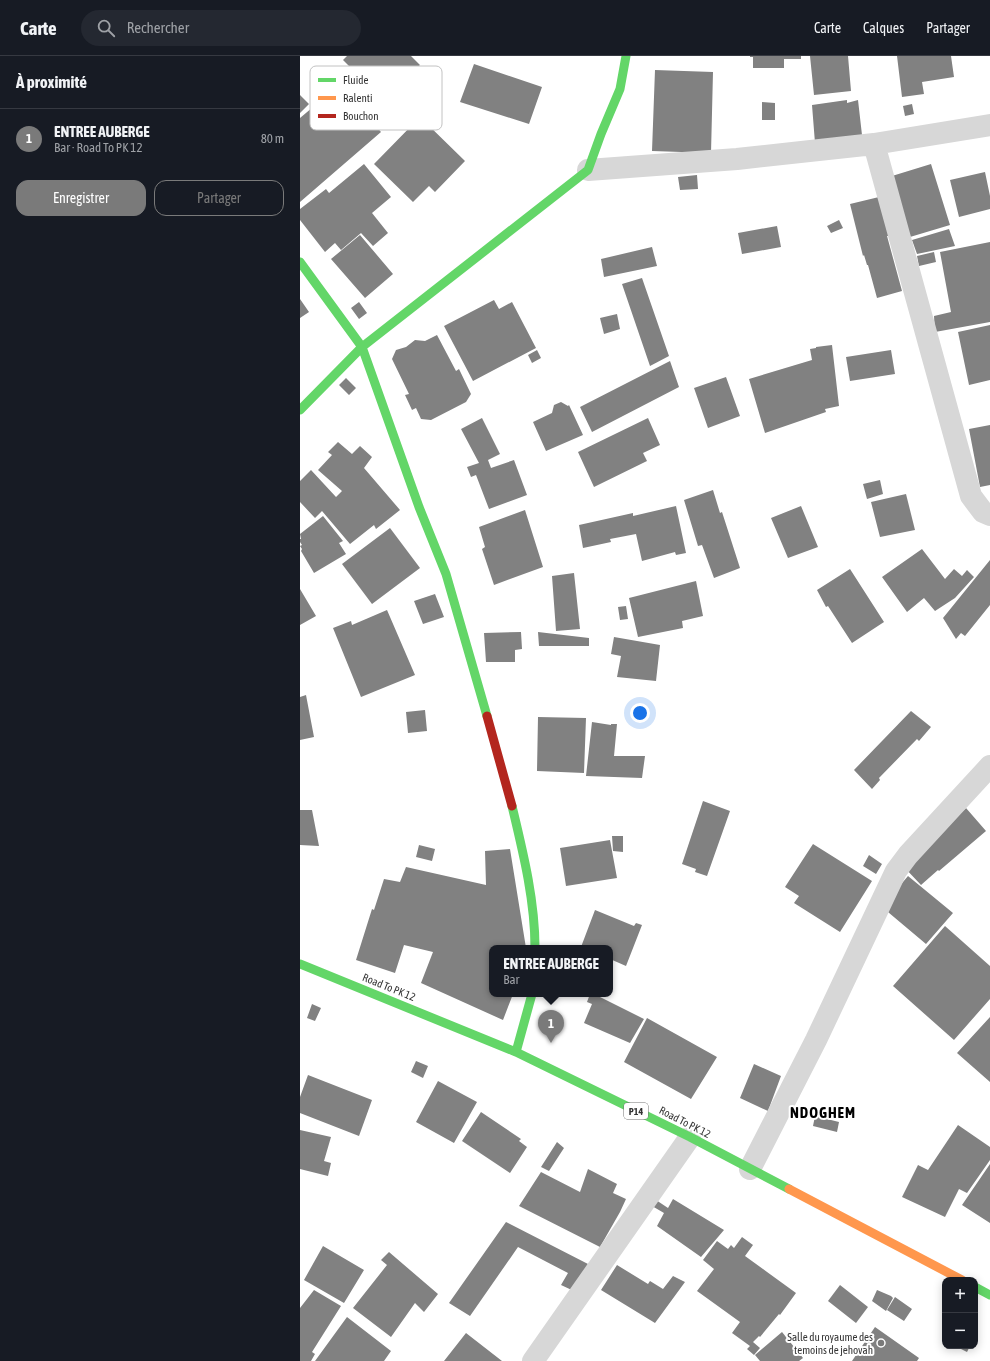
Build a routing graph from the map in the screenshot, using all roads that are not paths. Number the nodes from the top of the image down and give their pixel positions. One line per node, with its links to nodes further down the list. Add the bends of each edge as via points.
1 (626, 56): 4 (street, via 620,88)
2 (990, 125): 3 (street)
3 (874, 144): 4 (street, via 737,160); 8 (street, via 971,496 983,512)
4 (588, 170): 6 (street)
5 (300, 262): 6 (street)
6 (362, 347): 7 (street); 10 (street, via 419,507 446,574 504,777 525,862)
7 (300, 410)
8 (990, 515)
9 (990, 766): 15 (street, via 896,871 816,1040)
10 (535, 945)
11 (300, 964): 13 (street, Road To PK 12 / P14)
12 (531, 997): 13 (street)
13 (516, 1052): 14 (street, Road To PK 12 / P14)
14 (690, 1137): 15 (street, Road To PK 12 / P14); 19 (street)
15 (750, 1169): 16 (street, Road To PK 12 / P14)
16 (956, 1277)
17 (978, 1289): 18 (street)
18 (990, 1295)
19 (533, 1361)

